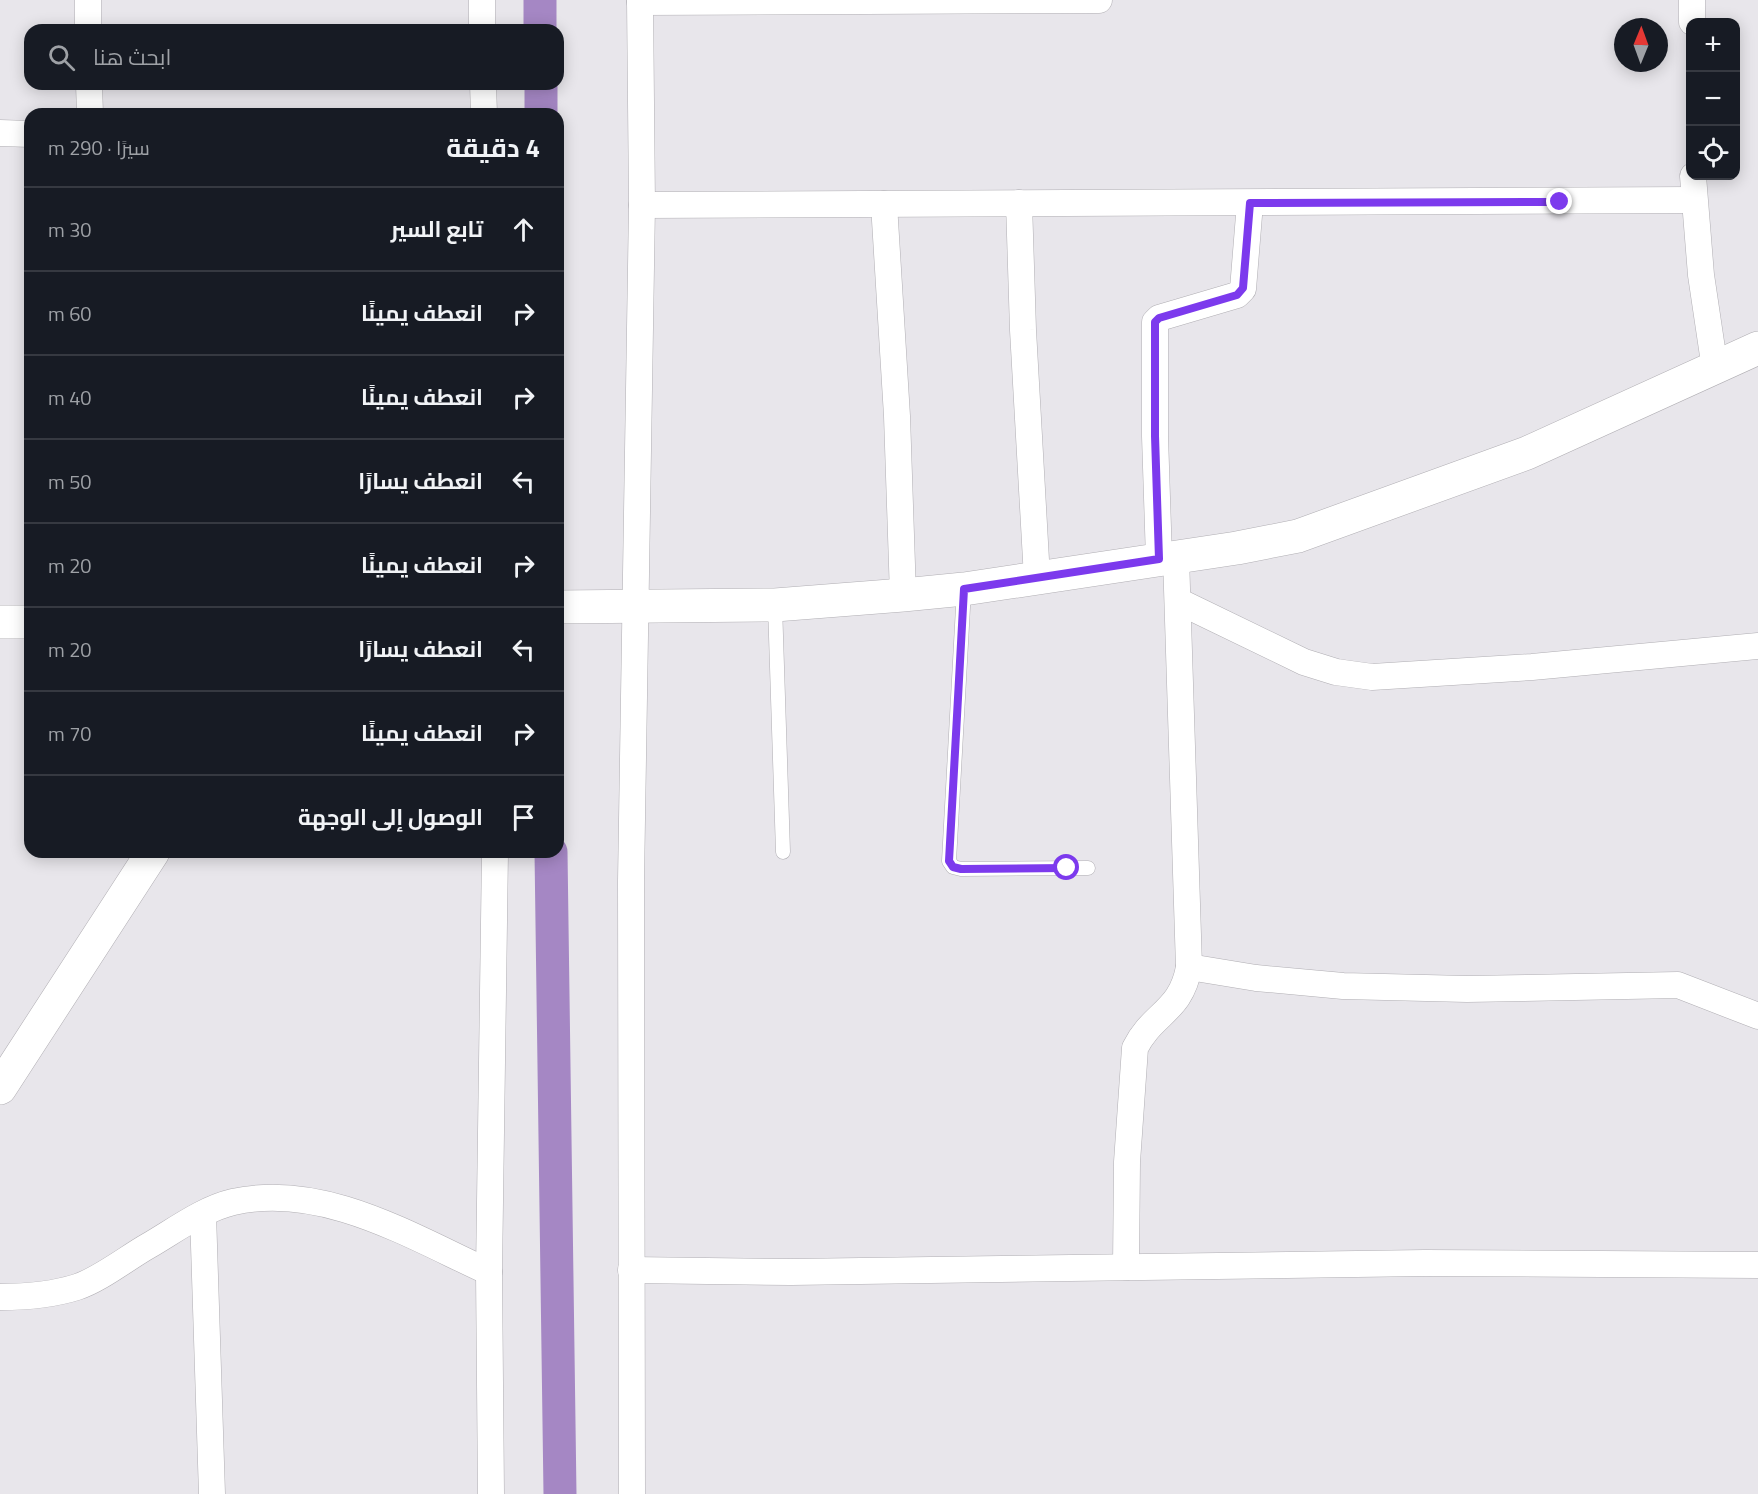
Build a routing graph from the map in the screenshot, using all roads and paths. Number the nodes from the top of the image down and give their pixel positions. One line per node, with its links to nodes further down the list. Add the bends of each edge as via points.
1 (88, 0): 9 (street)
2 (482, 0): 10 (street)
3 (882, 0): 4 (street); 7 (street)
4 (1066, 0): 5 (street)
5 (1099, 0)
6 (1692, 0): 8 (street)
7 (640, 1): 21 (street)
8 (1692, 18)
9 (88, 24)
10 (482, 24)
11 (89, 90): 13 (street)
12 (483, 90): 14 (street)
13 (90, 108)
14 (484, 108)
15 (0, 134): 16 (street)
16 (24, 134)
17 (1694, 188): 19 (street); 23 (street, via 1701,275)
18 (1019, 203): 19 (street); 20 (street); 25 (street)
19 (1250, 203): 24 (street, via 1243,288 1237,295 1155,322 1155,436)
20 (885, 204): 21 (street); 27 (street)
21 (642, 205): 30 (street)
22 (1758, 348): 23 (street)
23 (1715, 369): 24 (street, via 1527,453 1376,510 1298,536)
24 (1168, 558): 25 (street); 28 (street)
25 (1037, 578): 26 (street)
26 (964, 589): 27 (street); 38 (lane, via 949,861 961,869)
27 (903, 595): 29 (street)
28 (1178, 600): 34 (street, via 1304,662 1372,677); 39 (street)
29 (775, 605): 30 (street); 35 (lane)
30 (634, 606): 31 (street); 45 (street)
31 (564, 607)
32 (0, 622): 33 (street)
33 (24, 622)
34 (1758, 646)
35 (783, 852)
36 (149, 858): 41 (street)
37 (495, 858): 46 (street)
38 (1088, 868)
39 (1189, 967): 40 (street, via 1343,986 1467,989 1678,985); 44 (street, via 1179,998 1141,1035 1135,1048 1127,1162)
40 (1758, 1016)
41 (0, 1088)
42 (203, 1214): 46 (street, via 232,1202 269,1198 316,1202 363,1214); 47 (street, via 78,1287); 48 (street)
43 (1758, 1266): 44 (street, via 1425,1263)
44 (1126, 1267): 45 (street)
45 (631, 1270): 50 (street)
46 (489, 1272): 49 (street)
47 (0, 1298)
48 (212, 1494)
49 (491, 1494)
50 (632, 1494)

